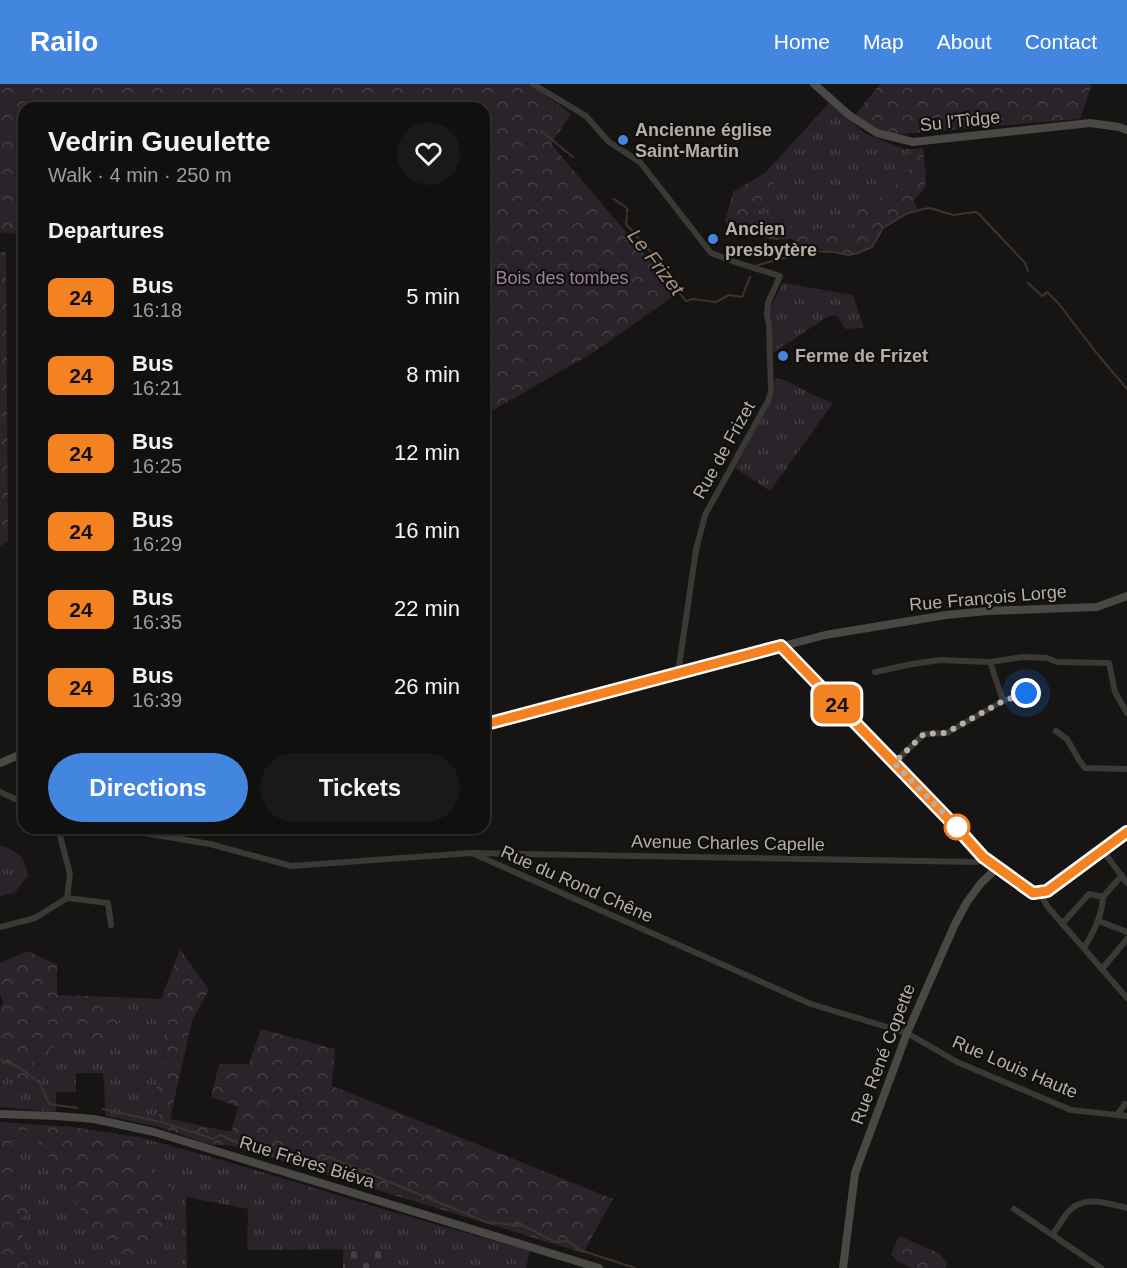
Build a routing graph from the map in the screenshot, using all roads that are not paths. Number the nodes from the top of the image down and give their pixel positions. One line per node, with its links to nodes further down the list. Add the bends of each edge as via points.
1 (532, 84): 9 (street, Rue de Frizet, via 586,116 609,142 640,162 711,253 780,276 767,314 771,392 705,515 696,550)
2 (814, 84): 3 (street, Su l'Tîdge, via 877,133 913,142 1090,123)
3 (1123, 129): 4 (street)
4 (1127, 136)
5 (1127, 596): 6 (street, Rue François Lorge, via 1097,606 946,615)
6 (781, 646): 9 (street, Rue François Lorge); 17 (street)
7 (990, 662): 8 (street, via 940,660); 11 (street); 12 (street, via 1023,657 1109,663 1115,692)
8 (875, 672)
9 (678, 674): 13 (street, Rue François Lorge)
10 (1026, 693): 11 (street)
11 (1003, 701): 17 (street, via 946,733 924,734)
12 (1127, 713)
13 (490, 721)
14 (1056, 731): 18 (street, via 1067,739 1085,768)
15 (18, 756): 16 (street)
16 (0, 763)
17 (894, 763): 26 (street)
18 (1127, 769)
19 (0, 792): 20 (street)
20 (18, 800)
21 (1127, 832): 24 (street)
22 (60, 834): 31 (street, via 70,874)
23 (150, 834): 25 (street, Rue du Rond Chêne, via 210,844 291,866)
24 (1103, 850): 28 (street); 29 (street)
25 (471, 853): 26 (street, Avenue Charles Capelle, via 977,862); 42 (street, Rue du Rond Chêne, via 811,1004)
26 (983, 857): 27 (street)
27 (997, 868): 29 (street, via 1033,893); 42 (street, Rue René Copette, via 967,902)
28 (1125, 877): 30 (street)
29 (1040, 893): 33 (street)
30 (1103, 897): 32 (street); 33 (street, via 1089,894)
31 (67, 898): 34 (street, via 108,903); 35 (street, via 35,918)
32 (1099, 921): 36 (street); 38 (street)
33 (1062, 924): 38 (street)
34 (111, 925)
35 (0, 927)
36 (1127, 932)
37 (1127, 939): 39 (street)
38 (1084, 948): 40 (street)
39 (1124, 948): 40 (street)
40 (1102, 969): 41 (street)
41 (1127, 998)
42 (907, 1033): 45 (street, Rue Louis Haute, via 957,1062 1071,1110); 51 (street, Rue René Copette, via 855,1173)
43 (1125, 1104): 45 (street)
44 (0, 1114): 50 (street, Rue Frères Biéva, via 94,1119 154,1132)
45 (1117, 1115): 46 (street, Rue Louis Haute)
46 (1127, 1116)
47 (1127, 1208): 49 (street, via 1083,1202 1070,1209)
48 (1014, 1209): 49 (street)
49 (1053, 1234): 52 (street)
50 (599, 1268)
51 (843, 1268)
52 (1101, 1268)

